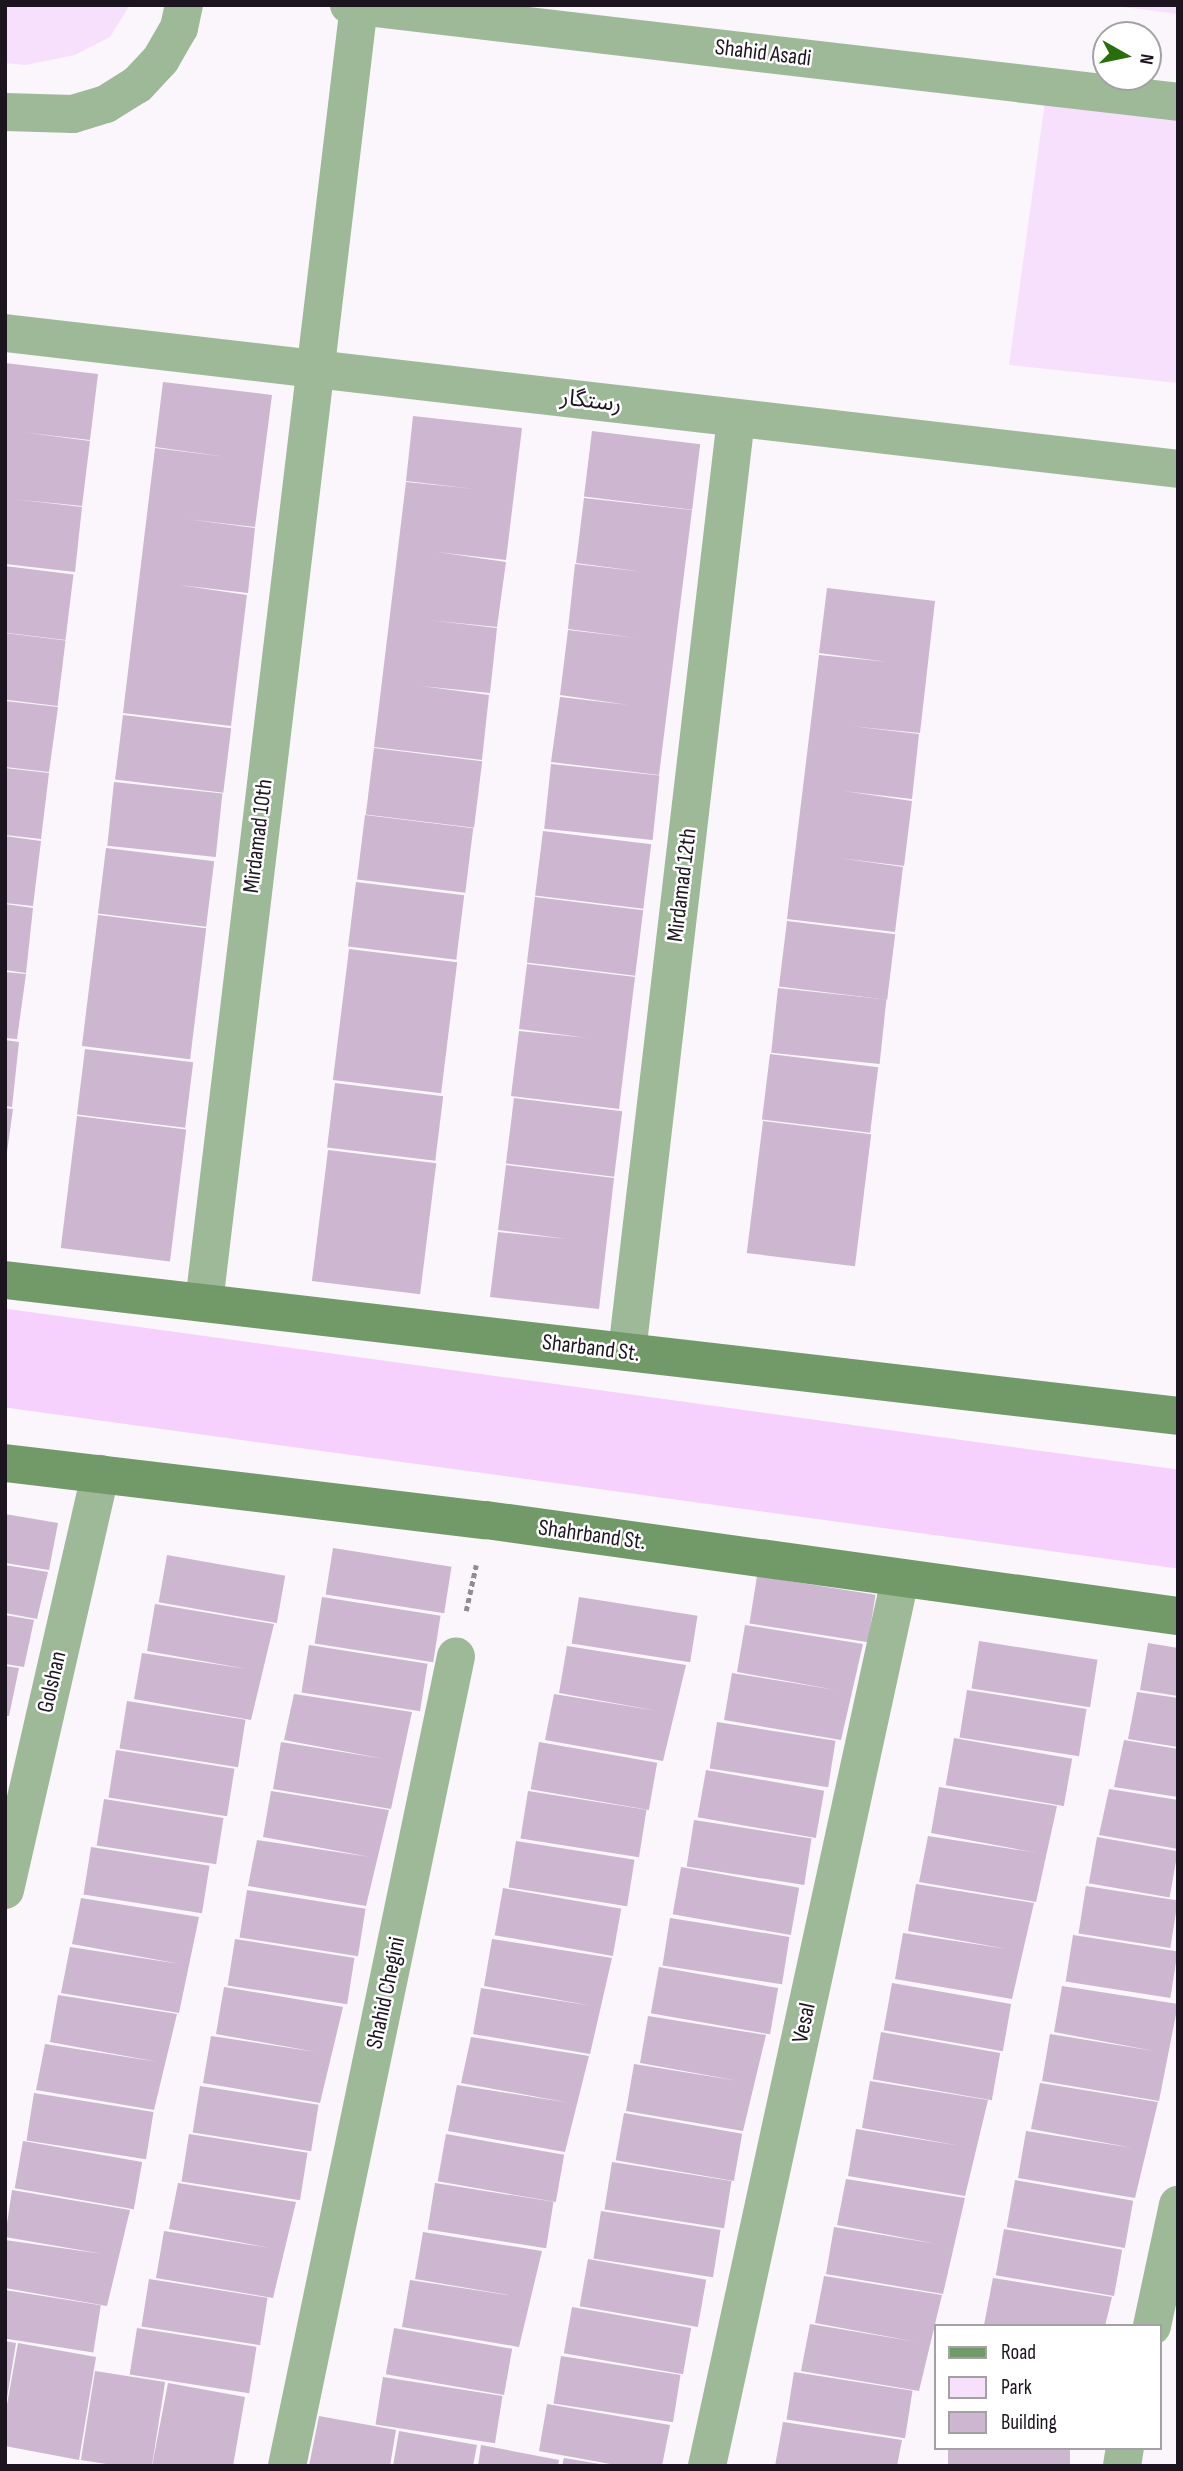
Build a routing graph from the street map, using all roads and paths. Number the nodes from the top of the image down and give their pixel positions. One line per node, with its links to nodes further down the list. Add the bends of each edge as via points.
1 (184, 5): 4 (street, via 179,28 161,59 137,85 106,104 73,114)
2 (355, 6): 3 (street, Shahid Asadi); 6 (street, Mirdamad 10th)
3 (1178, 102)
4 (5, 112)
5 (5, 333): 6 (street, رستگار)
6 (312, 369): 7 (street, رستگار); 10 (street, Mirdamad 10th)
7 (736, 418): 8 (street, رستگار); 11 (street, Mirdamad 12th)
8 (1178, 469)
9 (5, 1280): 10 (street, Sharband St.)
10 (204, 1303): 11 (street, Sharband St.)
11 (627, 1352): 12 (street, Sharband St.)
12 (1178, 1416)
13 (5, 1463): 14 (street, Shahrband St.)
14 (100, 1474): 15 (street, Shahrband St.); 19 (street, Golshan)
15 (486, 1520): 16 (street, Shahrband St.); 18 (path)
16 (900, 1579): 17 (street, Shahrband St.); 23 (street, Vesal)
17 (1178, 1616)
18 (456, 1656): 22 (street, Shahid Chegini)
19 (5, 1890)
20 (1178, 2205): 21 (street)
21 (1152, 2324)
22 (287, 2466)
23 (707, 2466)

